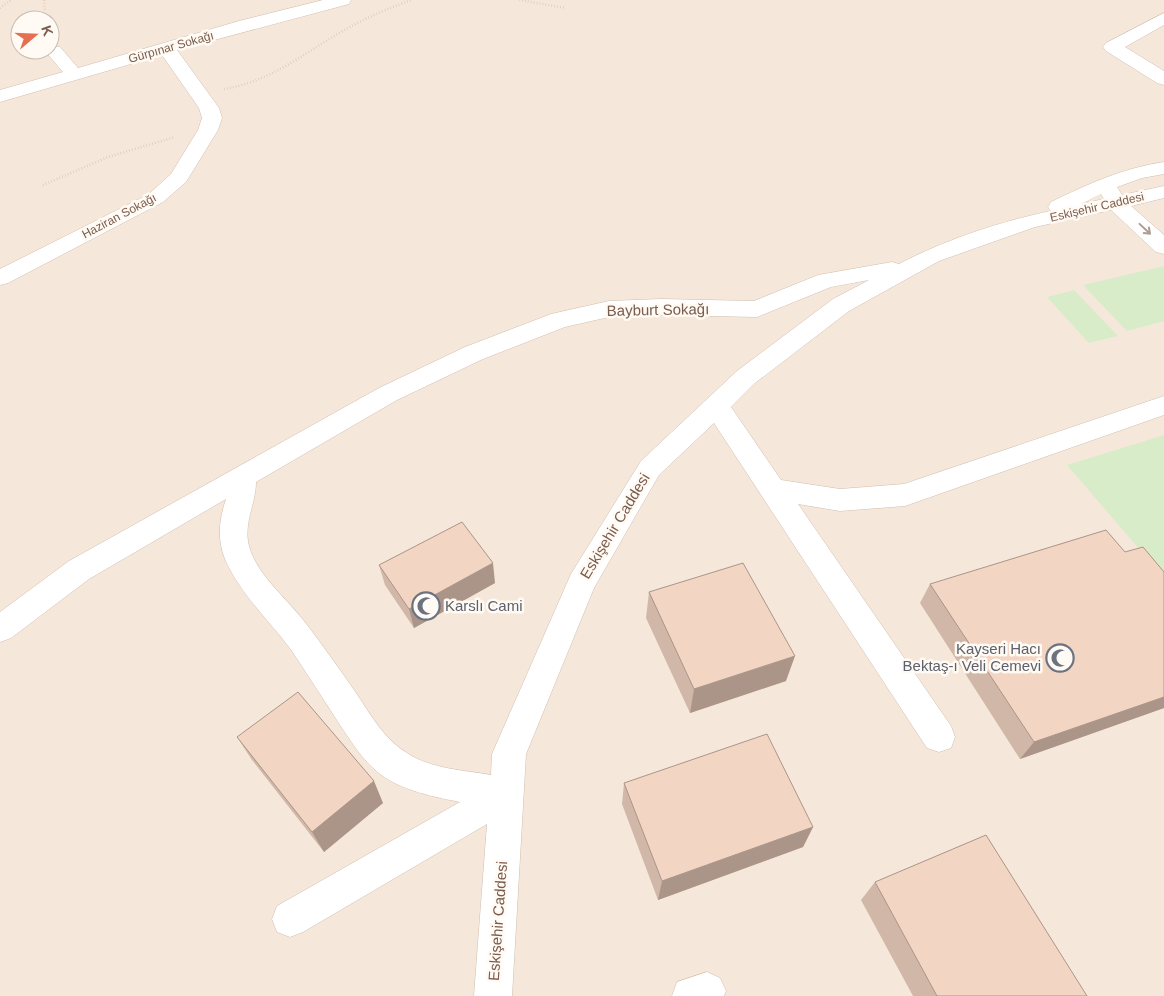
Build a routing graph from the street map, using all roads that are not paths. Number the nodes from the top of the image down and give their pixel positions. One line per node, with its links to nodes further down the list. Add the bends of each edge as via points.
1 (343, 0): 3 (street, Gürpınar Sokağı)
2 (1164, 18): 5 (street, via 1112,47)
3 (166, 48): 6 (street, Gürpınar Sokağı); 15 (street, Haziran Sokağı, via 209,108 212,118 179,178 156,198)
4 (60, 58): 6 (street)
5 (1160, 73)
6 (75, 75): 7 (street, Gürpınar Sokağı, via 36,86)
7 (1, 105)
8 (1164, 168): 9 (street, Eskişehir Caddesi, via 1145,170)
9 (1105, 183): 11 (street); 12 (street, Eskişehir Caddesi)
10 (1164, 192): 11 (street, Eskişehir Caddesi)
11 (1117, 204): 12 (street, Eskişehir Caddesi); 13 (street, one-way to 13)
12 (1029, 222): 14 (street, Eskişehir Caddesi, via 930,256)
13 (1164, 247)
14 (913, 265): 16 (street, Eskişehir Caddesi, via 841,305 746,377); 18 (street, Bayburt Sokağı, via 826,280 757,309 609,309 559,320 456,361 388,394)
15 (0, 278)
16 (716, 405): 19 (street); 22 (street, Eskişehir Caddesi, via 650,468 580,583 509,754)
17 (1164, 405): 19 (street, via 905,495 840,500)
18 (242, 478): 20 (street, Bayburt Sokağı, via 79,570); 22 (street, via 233,530 235,548 242,564 369,740 384,757 420,776)
19 (773, 490): 21 (street)
20 (0, 629)
21 (938, 737)
22 (506, 794): 23 (street); 24 (street, Eskişehir Caddesi)
23 (290, 919)
24 (493, 996)

